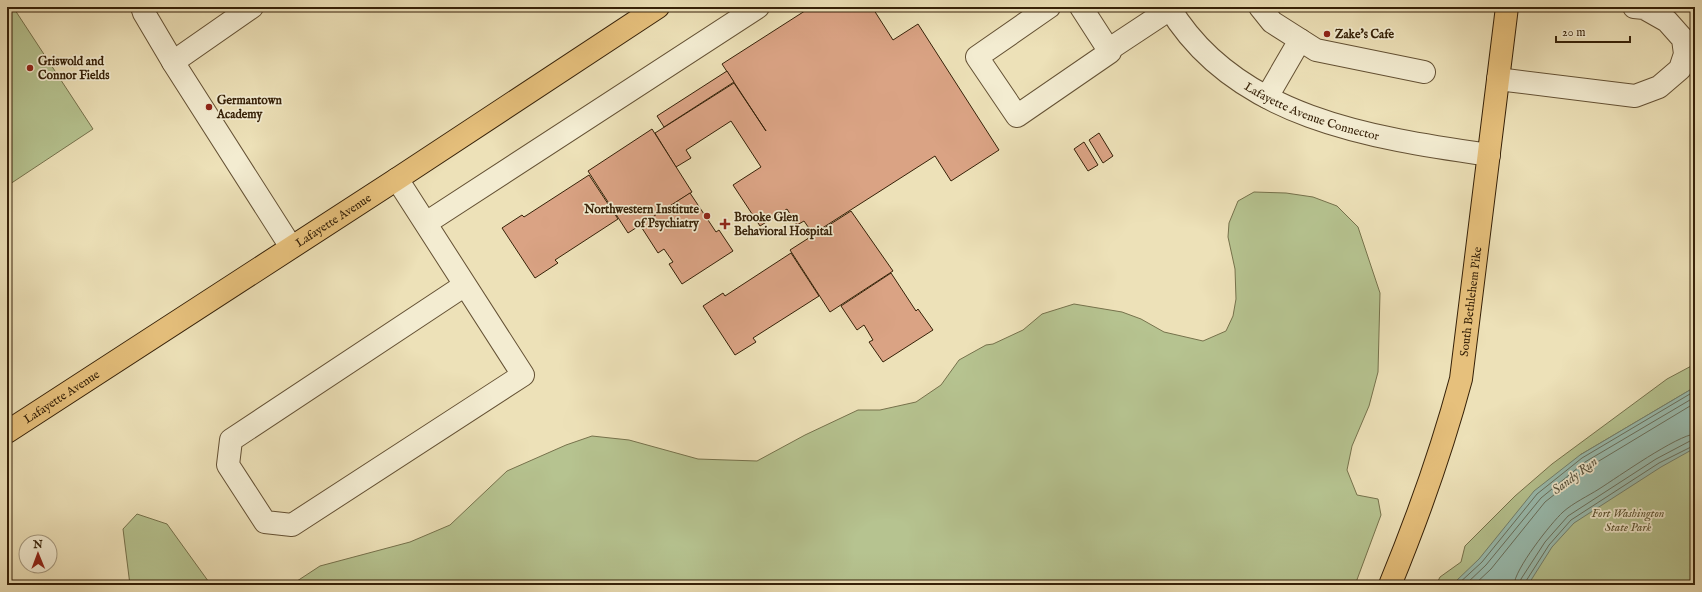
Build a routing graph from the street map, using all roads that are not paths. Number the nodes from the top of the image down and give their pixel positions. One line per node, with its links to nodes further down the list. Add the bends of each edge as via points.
1 (142, 7): 13 (street)
2 (252, 7): 13 (street)
3 (658, 7): 18 (main road, Lafayette Avenue)
4 (758, 7): 19 (street)
5 (1049, 7): 12 (street, via 977,57 1017,116 1110,52)
6 (1081, 7): 12 (street)
7 (1260, 7): 11 (street, via 1272,22)
8 (1507, 7): 15 (main road, South Bethlehem Pike)
9 (1634, 7): 15 (street, via 1644,8 1667,21 1683,39 1685,54 1680,69 1659,87 1635,96)
10 (1169, 8): 12 (street); 16 (street, Lafayette Avenue Connector, via 1180,26 1214,62 1233,77)
11 (1300, 40): 14 (street, via 1316,50); 16 (street)
12 (1108, 50)
13 (173, 62): 20 (street)
14 (1424, 72)
15 (1498, 79): 17 (main road, South Bethlehem Pike)
16 (1267, 97): 17 (street, Lafayette Avenue Connector, via 1296,111 1365,133 1419,145)
17 (1489, 155): 23 (main road, South Bethlehem Pike, via 1461,380 1448,430 1419,515)
18 (397, 179): 19 (street); 20 (main road, Lafayette Avenue)
19 (426, 223): 21 (street)
20 (291, 247): 22 (main road, Lafayette Avenue)
21 (465, 285): 21 (street, via 523,375 292,525 265,522 228,465 231,440)
22 (7, 432)
23 (1391, 581)

